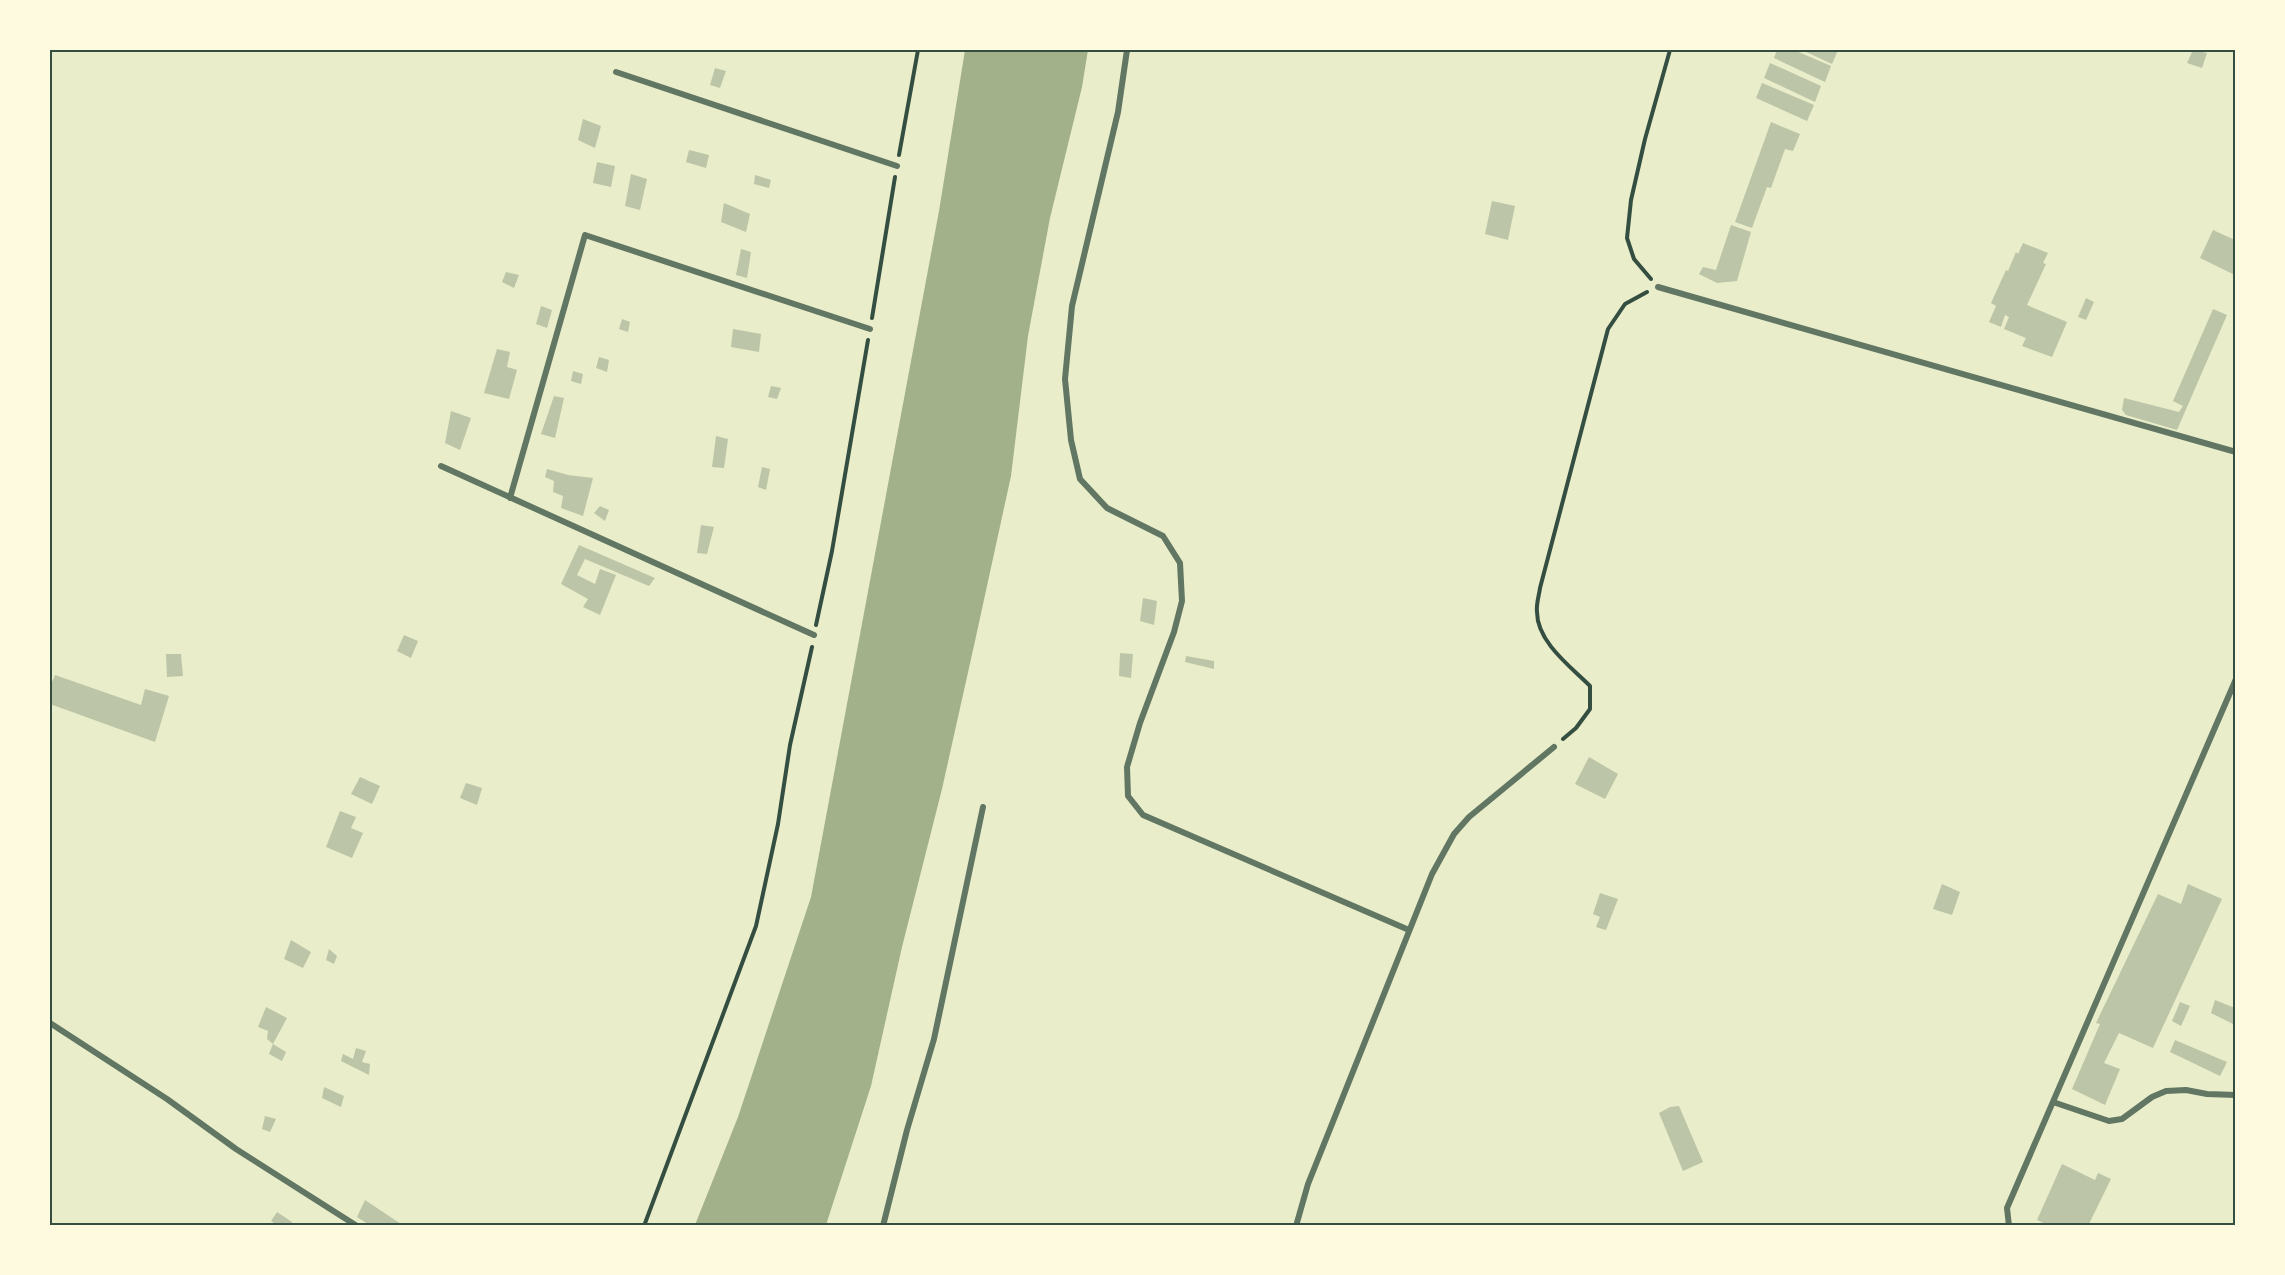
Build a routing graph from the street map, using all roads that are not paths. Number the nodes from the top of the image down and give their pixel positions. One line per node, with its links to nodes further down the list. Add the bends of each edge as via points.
1 (1127, 50): 13 (street, via 1118,112 1072,306 1065,379 1071,440 1080,479 1107,508 1162,536 1180,563 1182,601 1127,767 1128,796 1143,815)
2 (616, 72): 3 (street)
3 (897, 166)
4 (1658, 287): 6 (street)
5 (870, 329): 8 (street, via 585,235)
6 (2235, 452)
7 (441, 466): 8 (street)
8 (510, 498): 9 (street)
9 (814, 635)
10 (2235, 679): 16 (street)
11 (1554, 747): 13 (street, via 1454,834 1432,874)
12 (983, 807): 18 (street, via 934,1039)
13 (1410, 930): 19 (street, via 1308,1184)
14 (50, 1023): 17 (street)
15 (2235, 1095): 16 (street, via 2166,1091 2122,1119 2109,1121)
16 (2053, 1102): 20 (street, via 2007,1208)
17 (357, 1226)
18 (883, 1226)
19 (1296, 1226)
20 (2008, 1226)

